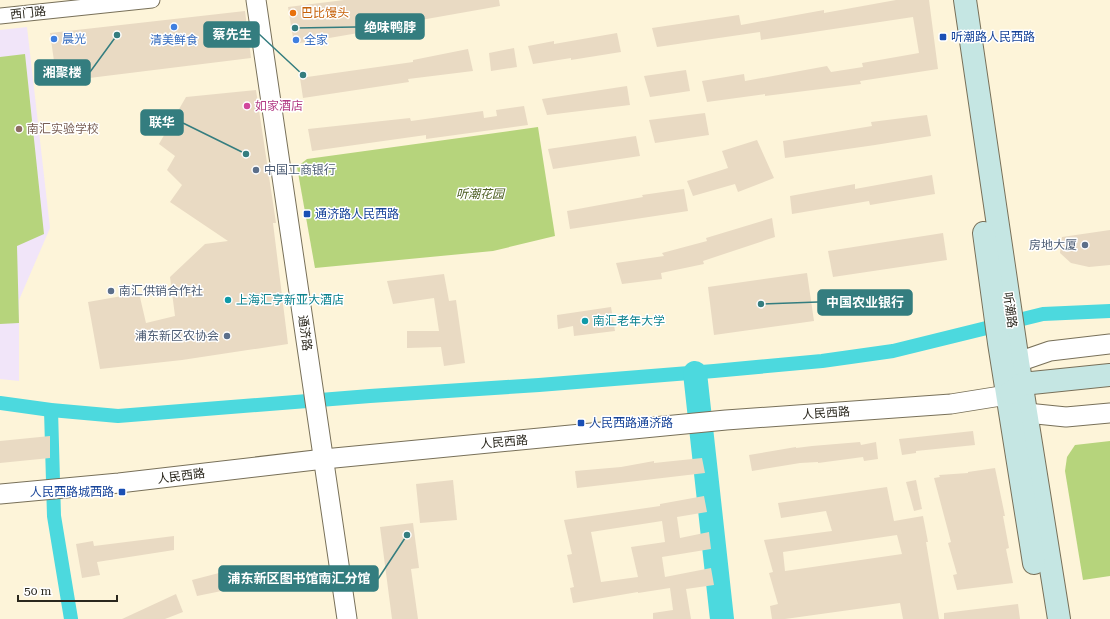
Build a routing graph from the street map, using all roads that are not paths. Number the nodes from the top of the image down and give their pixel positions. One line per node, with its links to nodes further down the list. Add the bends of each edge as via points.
1 (152, 0): 5 (street, 西门路)
2 (256, 0): 14 (street, 通济路)
3 (950, 0): 6 (main road, 听潮路)
4 (965, 0): 6 (main road, 听潮路)
5 (0, 16)
6 (1002, 308): 7 (main road, 听潮路)
7 (1006, 332): 9 (main road, 听潮路); 12 (main road, 听潮路)
8 (1110, 344): 9 (street, via 1050,351)
9 (1018, 362): 12 (main road, 听潮路)
10 (1110, 375): 12 (main road, 人民西路)
11 (1110, 390): 12 (main road, 人民西路)
12 (1020, 398): 13 (street, 人民西路, via 1066,417); 14 (street, 人民西路, via 725,420); 17 (main road, 听潮路); 18 (main road, 听潮路)
13 (1110, 413)
14 (324, 459): 15 (street, 人民西路); 16 (street, 通济路)
15 (0, 494)
16 (347, 619)
17 (1043, 619)
18 (1059, 619)

